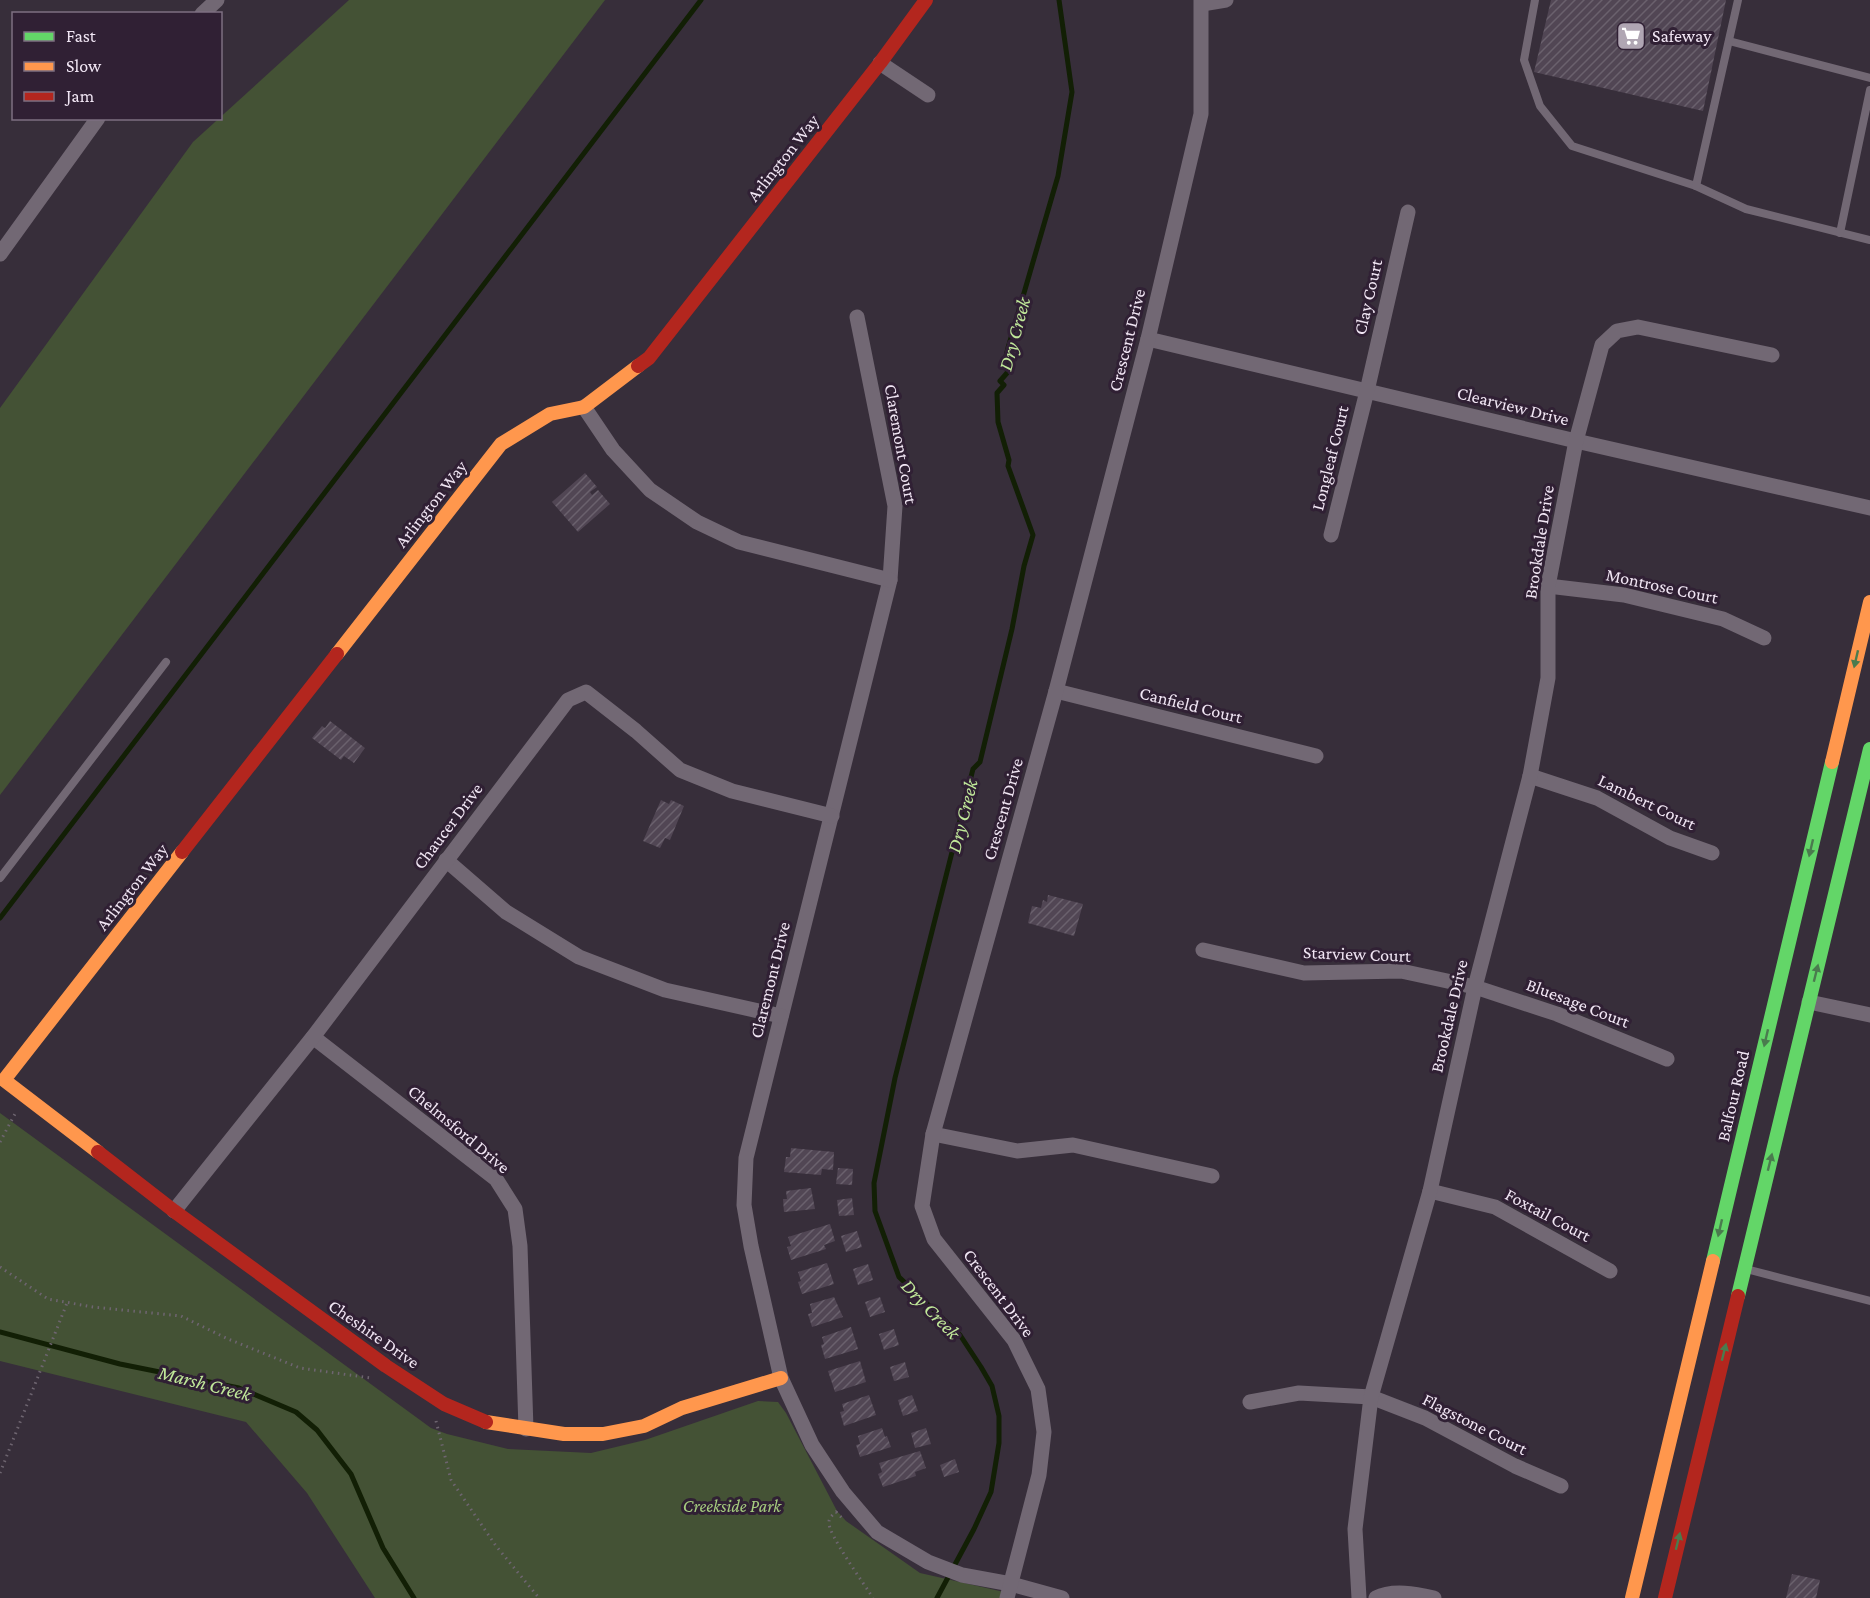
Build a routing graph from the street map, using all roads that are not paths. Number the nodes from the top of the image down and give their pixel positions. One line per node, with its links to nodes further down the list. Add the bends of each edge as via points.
1 (217, 0): 7 (street)
2 (926, 0): 9 (street, Arlington Way)
3 (1226, 0): 6 (street)
4 (1535, 0): 14 (lane, via 1524,60 1540,106 1572,146)
5 (1738, 0): 8 (lane)
6 (1202, 2): 20 (street, Crescent Drive, via 1201,114)
7 (204, 12)
8 (1729, 41): 10 (lane); 14 (lane)
9 (880, 63): 12 (street); 23 (street, Arlington Way, via 649,358)
10 (1870, 78)
11 (1870, 90): 16 (lane)
12 (928, 95)
13 (96, 120): 18 (street)
14 (1696, 186): 16 (lane, via 1746,209)
15 (1408, 212): 22 (street, Clay Court)
16 (1840, 232): 17 (lane)
17 (1870, 240)
18 (2, 246)
19 (857, 317): 27 (street, Claremont Court, via 895,506)
20 (1148, 339): 22 (street, Clearview Drive); 32 (street, Crescent Drive)
21 (1772, 355): 24 (street, Brookdale Drive, via 1638,327 1617,331 1602,345)
22 (1367, 391): 24 (street, Clearview Drive); 26 (street, Longleaf Court)
23 (584, 407): 27 (street, via 613,450 650,490 697,522 739,542); 48 (street, Arlington Way, via 550,414 501,444)
24 (1576, 441): 25 (street, Clearview Drive); 28 (street, Brookdale Drive)
25 (1870, 508)
26 (1331, 535)
27 (890, 580): 37 (street, Claremont Drive)
28 (1548, 586): 30 (street, Montrose Court, via 1624,595 1724,619); 36 (street, Brookdale Drive, via 1548,678)
29 (1870, 602): 66 (street, Balfour Road, one-way to 66)
30 (1764, 638)
31 (166, 662): 40 (lane)
32 (1056, 691): 34 (street, Canfield Court); 49 (street, Crescent Drive)
33 (1870, 749): 35 (street)
34 (1316, 756)
35 (1868, 769): 43 (street, one-way to 35)
36 (1530, 776): 38 (street, Lambert Court, via 1598,798 1670,838); 42 (street, Brookdale Drive)
37 (832, 816): 39 (street, Chaucer Drive, via 732,791 680,770 586,692 568,700); 45 (street, Claremont Drive)
38 (1712, 853)
39 (446, 860): 45 (street, via 506,912 579,957 665,990); 46 (street, Chaucer Drive)
40 (0, 878)
41 (1203, 950): 42 (street, Starview Court, via 1304,973 1401,971)
42 (1475, 987): 47 (street, Bluesage Court, via 1557,1014); 51 (street, Brookdale Drive)
43 (1809, 1002): 44 (street); 53 (street, one-way to 43)
44 (1870, 1015)
45 (781, 1016): 56 (street, Claremont Drive, via 746,1158 744,1205)
46 (313, 1037): 52 (street, Chaucer Drive); 59 (street, Chelmsford Drive, via 496,1179 516,1209)
47 (1667, 1059)
48 (4, 1080): 52 (street, Cheshire Drive)
49 (933, 1134): 50 (street, via 1017,1150 1073,1145); 61 (street, Crescent Drive, via 922,1206 934,1239 1014,1340 1038,1389 1044,1432 1039,1475)
50 (1212, 1176)
51 (1430, 1191): 54 (street, Foxtail Court, via 1495,1207); 57 (street, Brookdale Drive)
52 (174, 1212): 59 (street, Cheshire Drive, via 444,1404 490,1424)
53 (1744, 1268): 55 (lane); 67 (street, one-way to 53)
54 (1610, 1271)
55 (1870, 1301)
56 (781, 1378): 59 (street, Cheshire Drive, via 682,1408 644,1426 603,1434); 61 (street, Claremont Drive, via 812,1445 877,1532 928,1562)
57 (1371, 1397): 58 (street, Flagstone Court, via 1299,1393); 60 (street, Flagstone Court, via 1425,1418); 63 (street, Brookdale Drive, via 1355,1529)
58 (1250, 1402)
59 (526, 1429)
60 (1561, 1486)
61 (1009, 1591): 62 (street, Claremont Drive)
62 (1062, 1598)
63 (1359, 1598)
64 (1376, 1598): 65 (street, via 1385,1593)
65 (1434, 1598)
66 (1632, 1598)
67 (1665, 1598)

